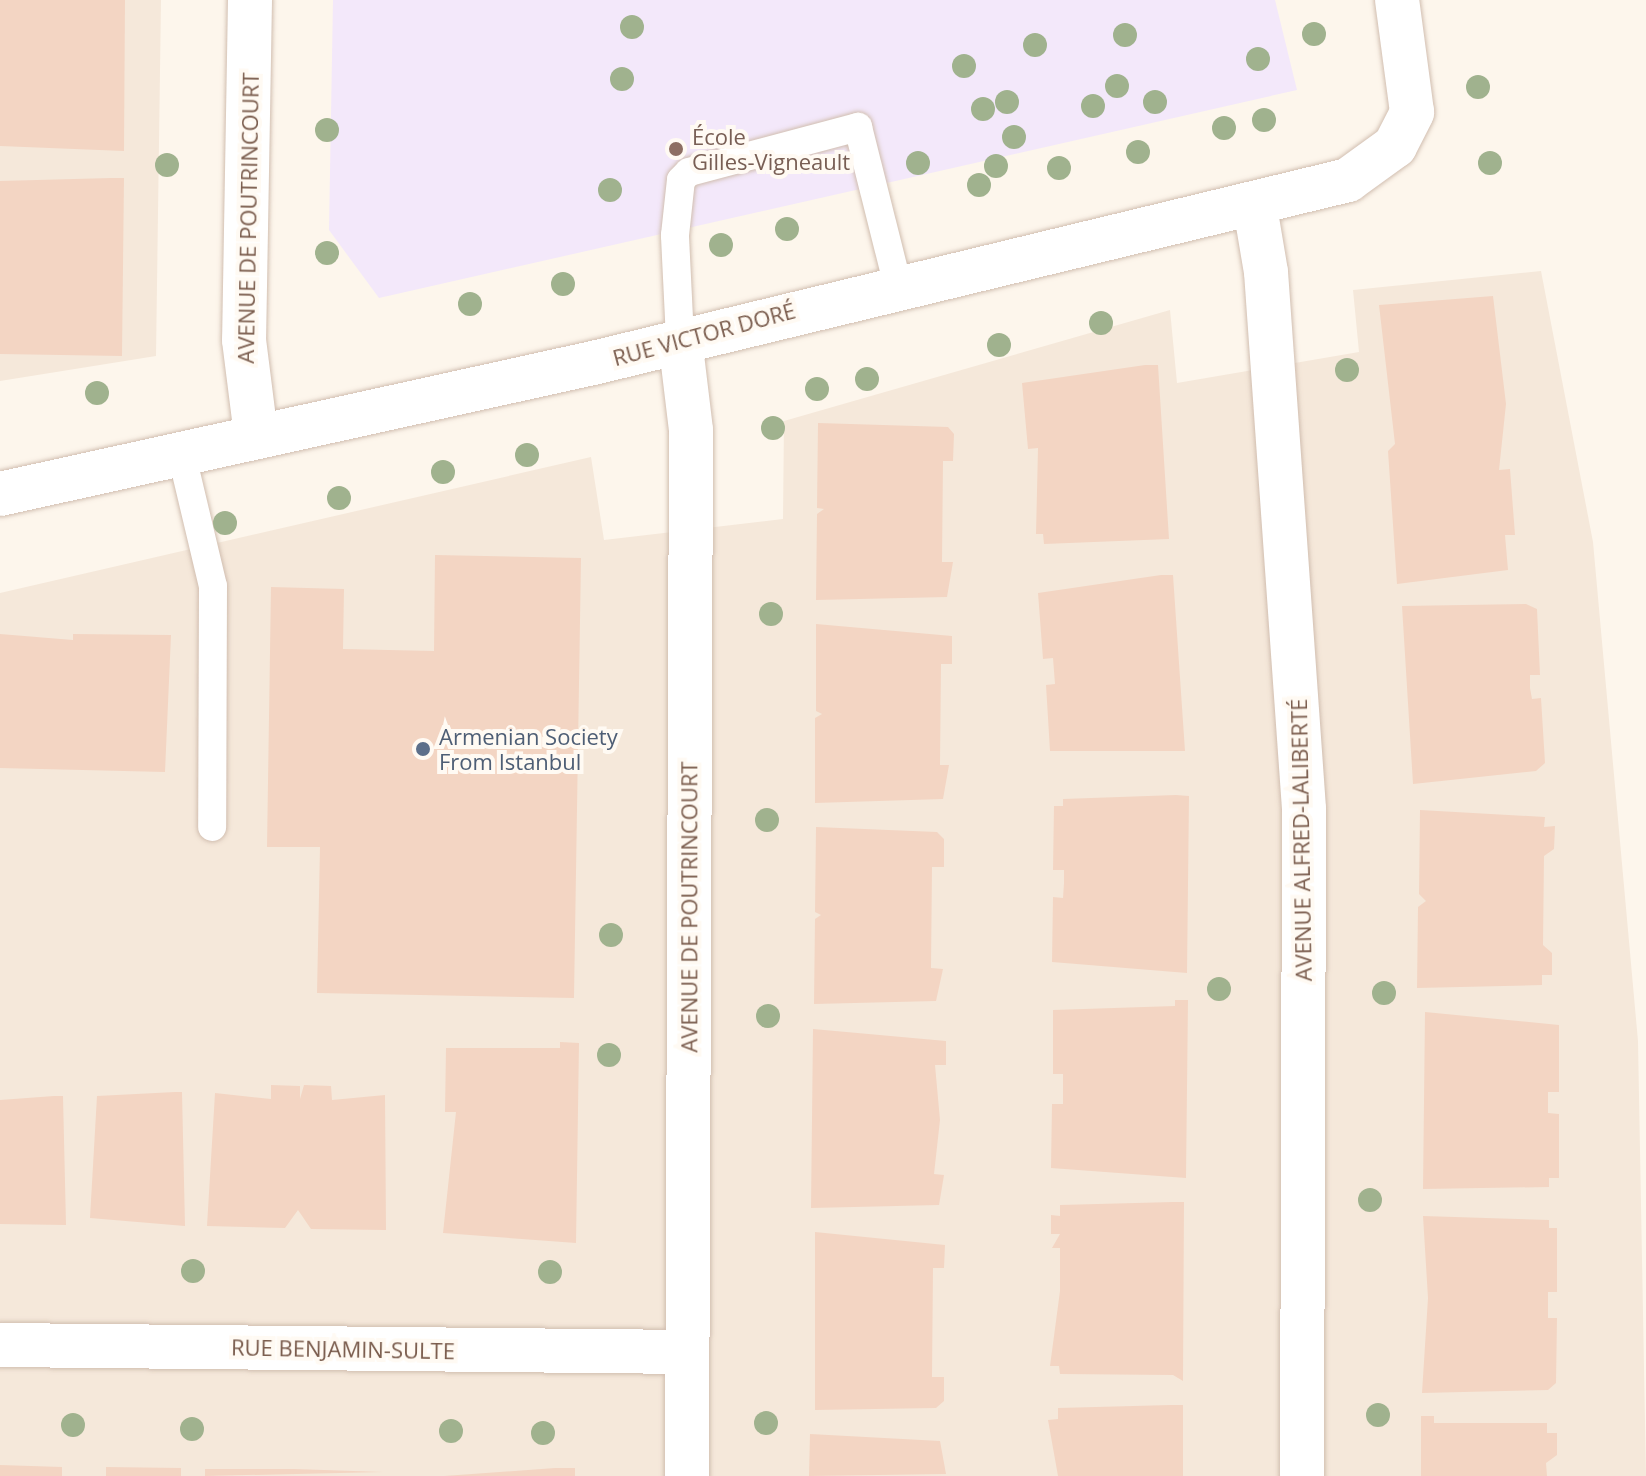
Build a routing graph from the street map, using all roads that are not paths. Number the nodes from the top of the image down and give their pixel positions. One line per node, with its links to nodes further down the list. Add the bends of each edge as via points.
1 (250, 0): 6 (street, AVENUE DE POUTRINCOURT, via 244,340)
2 (1397, 0): 3 (street, RUE VICTOR DORÉ, via 1413,96 1395,146 1348,180)
3 (1255, 207): 4 (street, RUE VICTOR DORÉ); 13 (street, AVENUE ALFRED-LALIBERTÉ, via 1266,272 1304,809)
4 (898, 286): 5 (street, RUE VICTOR DORÉ); 5 (lane, via 858,127 689,172 681,180 675,235)
5 (680, 339): 6 (street, RUE VICTOR DORÉ); 11 (street, AVENUE DE POUTRINCOURT, via 691,430)
6 (256, 435): 7 (street, RUE VICTOR DORÉ)
7 (181, 452): 8 (street, RUE VICTOR DORÉ); 9 (lane, via 213,586)
8 (0, 494)
9 (212, 827)
10 (0, 1345): 11 (street, RUE BENJAMIN-SULTE)
11 (687, 1352): 12 (street, AVENUE DE POUTRINCOURT)
12 (687, 1476)
13 (1302, 1476)

